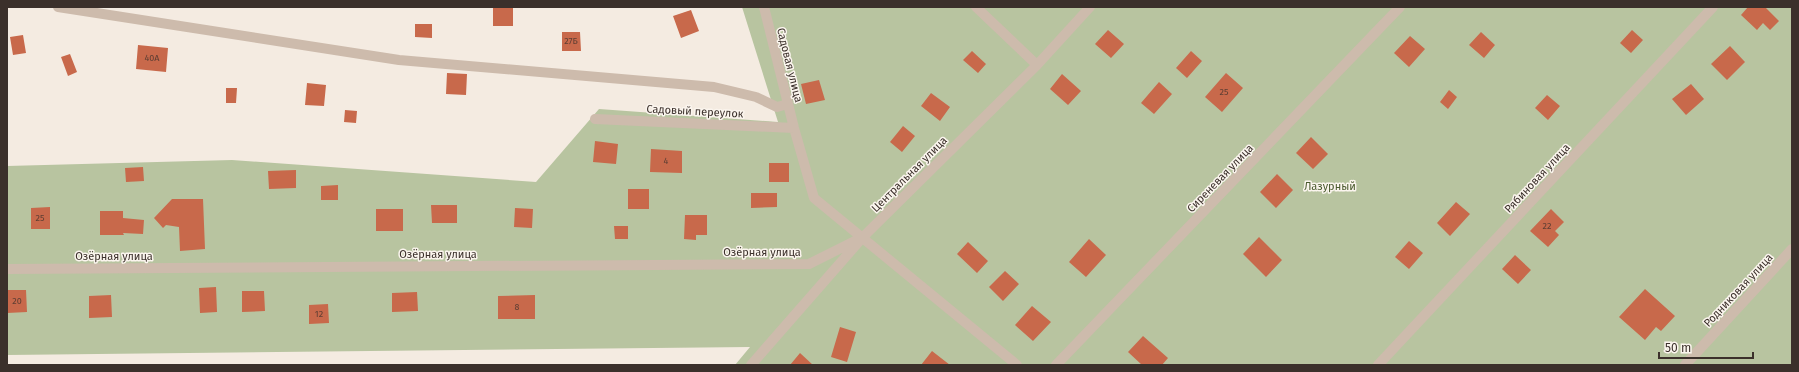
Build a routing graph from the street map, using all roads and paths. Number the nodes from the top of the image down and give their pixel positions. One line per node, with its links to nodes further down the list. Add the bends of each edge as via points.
1 (58, 7): 8 (street, via 399,60 714,87 756,98 777,107)
2 (764, 7): 8 (street, Садовая улица)
3 (976, 7): 7 (street)
4 (1090, 7): 7 (street, Центральная улица)
5 (1400, 7): 16 (street, Сиреневая улица)
6 (1713, 7): 17 (street, Рябиновая улица)
7 (1037, 65): 11 (street, Центральная улица)
8 (788, 104): 10 (street, Садовая улица)
9 (595, 119): 10 (street, Садовый переулок)
10 (794, 128): 11 (street, Садовая улица, via 814,198)
11 (863, 237): 13 (street, Озёрная улица, via 809,264); 14 (street, Центральная улица); 15 (street, Садовая улица)
12 (1792, 249): 18 (street, Родниковая улица)
13 (7, 269)
14 (751, 365)
15 (1018, 365)
16 (1056, 365)
17 (1378, 365)
18 (1685, 365)

